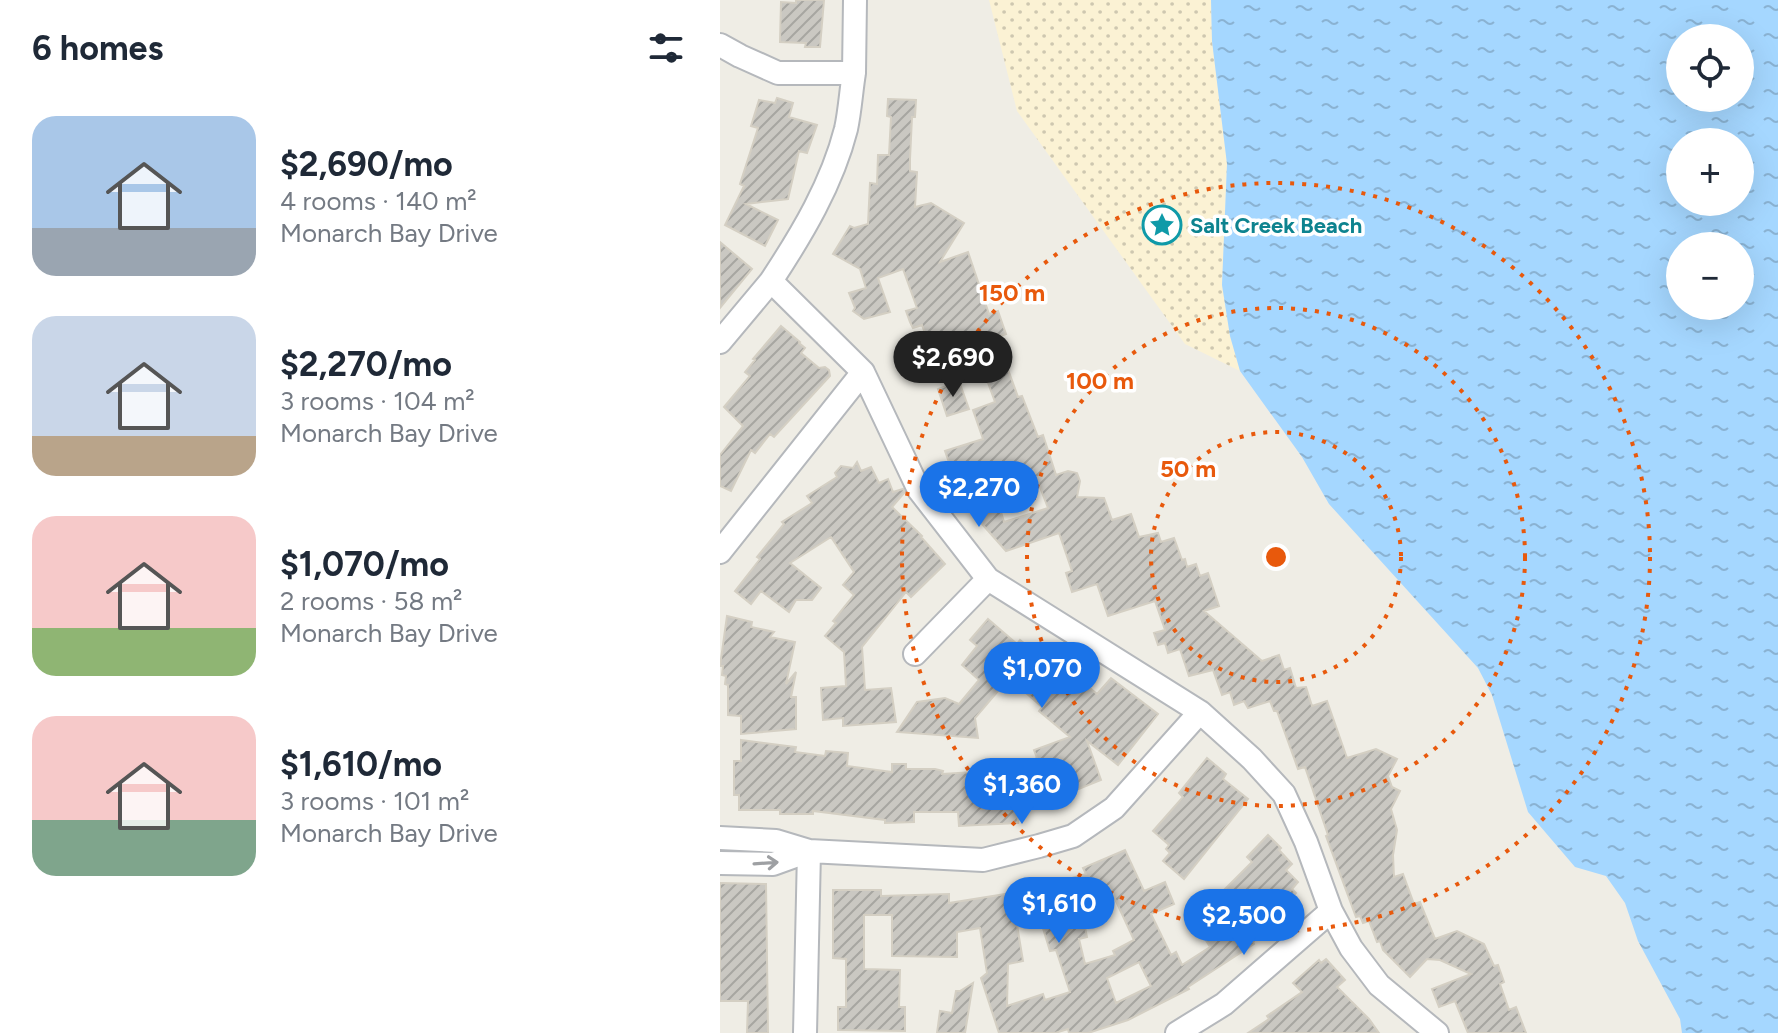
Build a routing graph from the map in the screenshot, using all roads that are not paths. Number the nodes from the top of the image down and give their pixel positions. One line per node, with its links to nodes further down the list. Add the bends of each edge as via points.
1 (855, 0): 3 (street)
2 (720, 45): 3 (street, via 778,73)
3 (854, 73): 4 (street, via 846,130 829,176 807,226)
4 (771, 281): 5 (street); 6 (street)
5 (720, 342)
6 (863, 372): 7 (street); 8 (street, via 919,490)
7 (720, 552)
8 (988, 579): 9 (street); 10 (street)
9 (915, 654)
10 (1200, 712): 12 (street, via 1114,808 1073,836 983,860); 14 (street, via 1284,794)
11 (720, 838): 12 (street, via 776,841)
12 (809, 851): 13 (street, one-way to 12, via 773,864); 15 (street)
13 (720, 863)
14 (1331, 911): 16 (street, via 1224,1004); 17 (street, via 1379,985)
15 (805, 1033)
16 (1177, 1033)
17 (1437, 1033)

